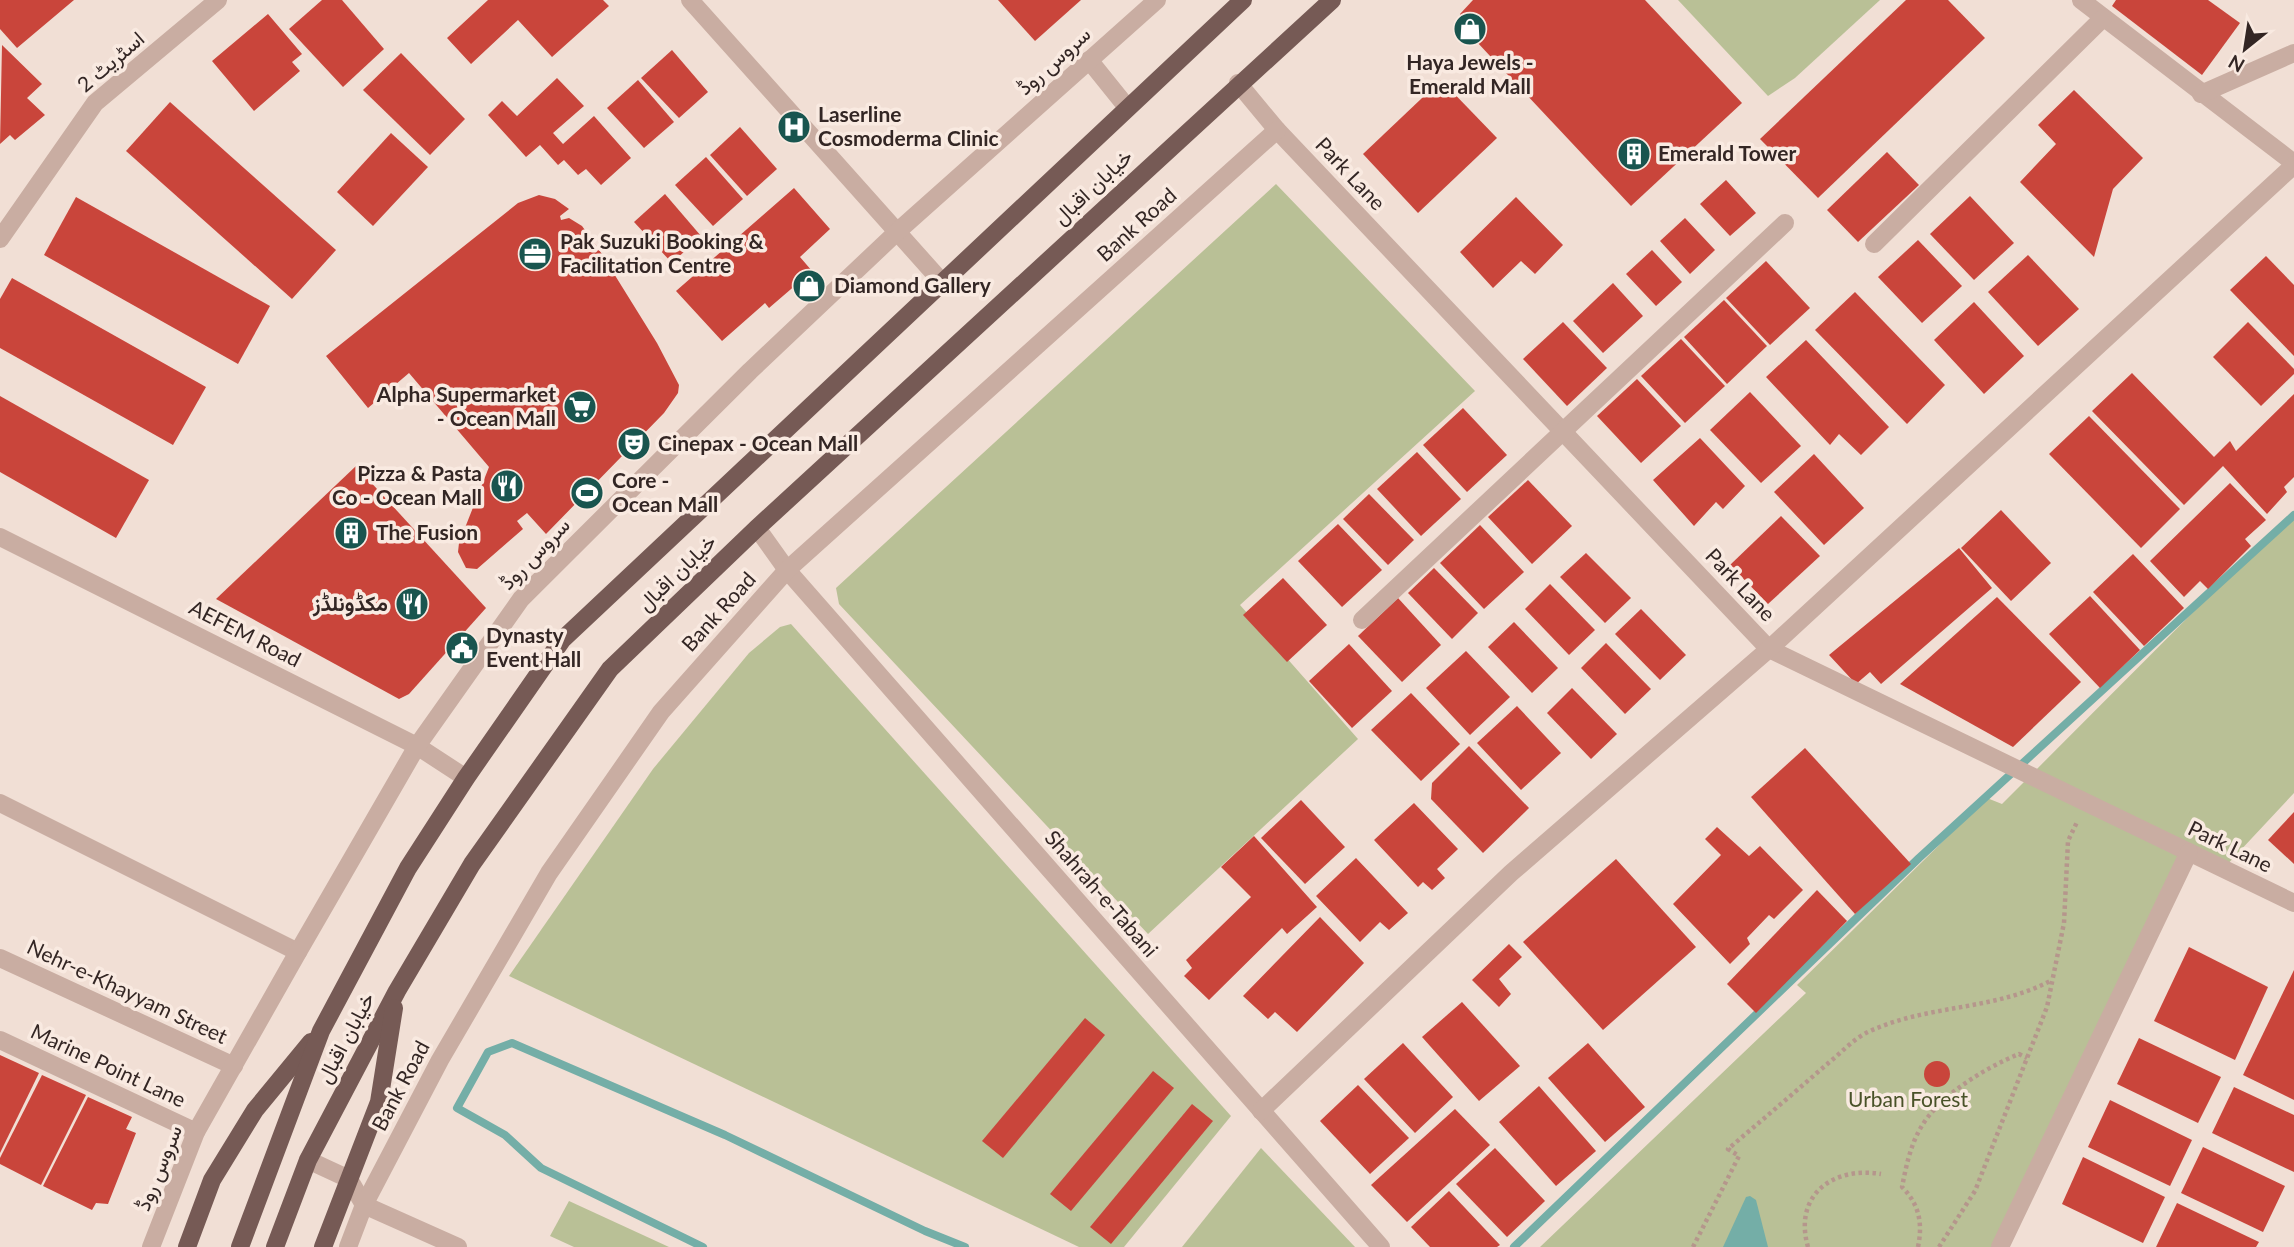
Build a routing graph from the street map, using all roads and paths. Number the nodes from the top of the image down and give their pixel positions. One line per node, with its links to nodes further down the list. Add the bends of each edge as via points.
1 (218, 0): 17 (street, اسٹریٹ 2, via 95,103)
2 (690, 0): 16 (street)
3 (1157, 0): 9 (street, سروس روڈ)
4 (1243, 0): 12 (main road, خیابان اقبال)
5 (1332, 0): 10 (main road, خیابان اقبال)
6 (2081, 0): 7 (street)
7 (2103, 18): 11 (street); 18 (street)
8 (2294, 53): 11 (street)
9 (1089, 60): 12 (street); 16 (street, سروس روڈ)
10 (1238, 83): 13 (street, Park Lane); 21 (main road, خیابان اقبال)
11 (2201, 94): 14 (street)
12 (1126, 106): 19 (main road, خیابان اقبال)
13 (1277, 130): 20 (street, Park Lane); 23 (street, Bank Road)
14 (2294, 164): 25 (street)
15 (1786, 223): 20 (street)
16 (898, 231): 19 (street); 26 (street, سروس روڈ, via 521,598)
17 (0, 239)
18 (1874, 244)
19 (941, 281): 27 (main road, خیابان اقبال, via 562,640)
20 (1564, 432): 24 (street); 25 (street, Park Lane)
21 (757, 528): 23 (street, Shahrah-e-Tabani); 35 (main road, خیابان اقبال, via 610,669 472,864)
22 (0, 537): 26 (street, AEFEM Road)
23 (787, 570): 40 (street, Shahrah-e-Tabani); 45 (street, Bank Road, via 661,712 549,873 440,1060)
24 (1362, 620)
25 (1769, 649): 29 (street, Park Lane); 40 (street, via 1511,873)
26 (417, 746): 27 (street, AEFEM Road); 32 (street, سروس روڈ)
27 (466, 778): 36 (main road, خیابان اقبال, via 408,868)
28 (0, 803): 32 (street)
29 (2087, 803): 30 (street, Park Lane); 34 (path, via 2068,841 2064,923)
30 (2189, 852): 31 (street, Park Lane); 58 (street)
31 (2294, 903)
32 (298, 952): 39 (street, سروس روڈ)
33 (0, 958): 39 (street, Nehr-e-Khayyam Street)
34 (2052, 980): 38 (path); 54 (path, via 2028,993 1919,1016 1865,1033 1728,1149 1739,1156)
35 (397, 991): 42 (main road, خیابان اقبال); 44 (main road, via 379,1102)
36 (321, 1031): 47 (main road, via 254,1110 212,1180); 48 (main road, خیابان اقبال)
37 (0, 1040): 41 (street, Marine Point Lane)
38 (2027, 1058): 56 (path, via 2019,1054 1970,1081 1921,1127 1902,1187 1919,1213); 57 (path, via 1975,1191)
39 (234, 1066): 41 (street, سروس روڈ)
40 (1261, 1111): 53 (street, Shahrah-e-Tabani)
41 (197, 1132): 46 (street, سروس روڈ)
42 (308, 1160): 44 (street); 49 (main road, خیابان اقبال)
43 (1881, 1174): 55 (path, via 1852,1172 1826,1183 1805,1216)
44 (349, 1180): 45 (street); 50 (main road)
45 (364, 1205): 51 (street, Bank Road); 52 (street)
46 (151, 1247)
47 (187, 1247)
48 (240, 1247)
49 (275, 1247)
50 (323, 1247)
51 (348, 1247)
52 (458, 1247)
53 (1381, 1247)
54 (1693, 1247)
55 (1808, 1247)
56 (1918, 1247)
57 (1939, 1247)
58 (2000, 1247)

